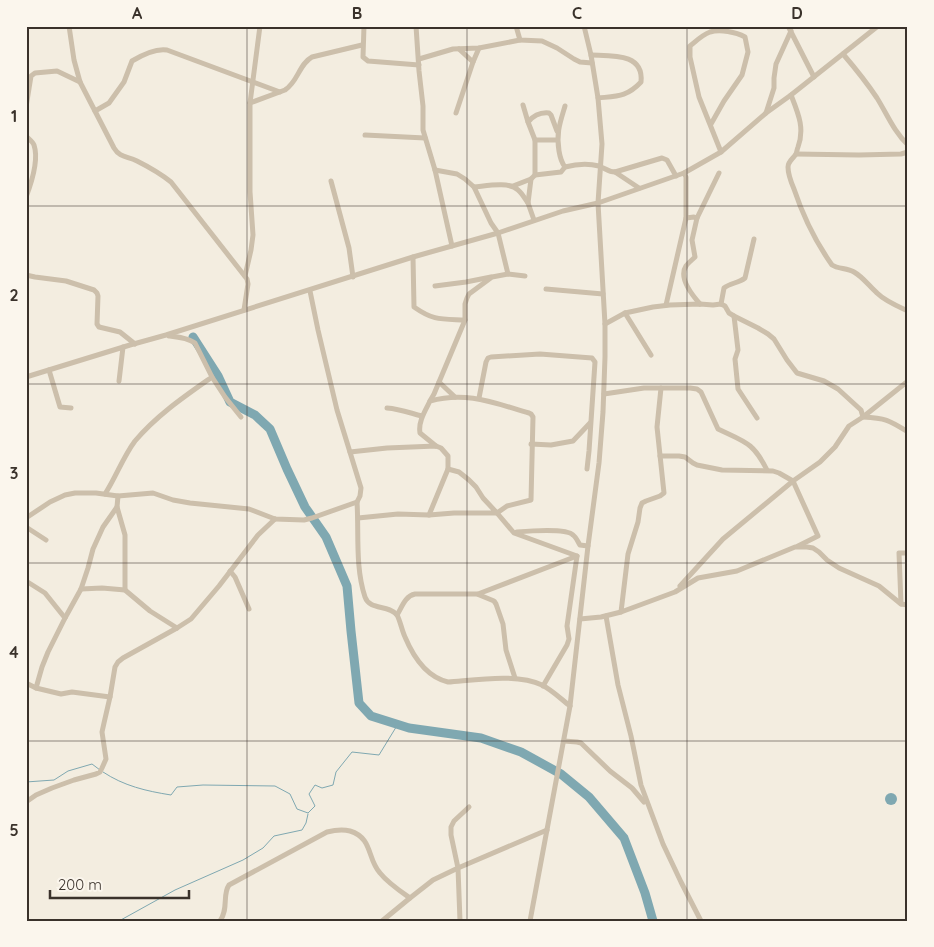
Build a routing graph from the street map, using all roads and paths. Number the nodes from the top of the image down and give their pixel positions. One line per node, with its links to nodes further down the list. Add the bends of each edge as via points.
1 (69, 26): 21 (street)
2 (260, 26): 20 (street)
3 (364, 26): 10 (street)
4 (416, 26): 15 (street)
5 (516, 26): 9 (street)
6 (584, 26): 14 (street)
7 (878, 26): 13 (street)
8 (790, 29): 19 (street); 31 (street, via 776,64 774,88)
9 (520, 40): 11 (street); 17 (street, via 542,41 580,62)
10 (362, 45): 18 (street, via 363,57 368,61); 22 (street, via 308,59 293,84)
11 (479, 48): 12 (street); 16 (street)
12 (458, 49): 15 (street); 16 (street)
13 (843, 54): 19 (street); 40 (street)
14 (591, 55): 17 (street); 24 (street, via 623,57 639,66 642,72 641,82 628,94)
15 (419, 58): 18 (street)
16 (473, 62): 30 (street)
17 (592, 63): 24 (street)
18 (419, 65): 37 (street)
19 (814, 76): 23 (street)
20 (252, 81): 22 (street); 25 (street); 29 (street, via 161,48 132,61 124,82 109,103)
21 (80, 82): 28 (street, via 57,71 35,73); 29 (street)
22 (280, 92): 25 (street)
23 (791, 95): 31 (street); 43 (street, via 801,125 801,140)
24 (598, 98): 44 (street, via 602,144)
25 (250, 103): 68 (street, via 253,234)
26 (523, 105): 32 (street)
27 (565, 106): 34 (street)
28 (26, 107)
29 (95, 111): 68 (street, via 117,153 171,182)
30 (456, 112)
31 (766, 113): 41 (street)
32 (528, 122): 34 (street, via 533,116 549,113); 38 (street)
33 (711, 124): 33 (street, via 699,97 690,46 712,31 735,32 745,37 748,52 742,75); 41 (street)
34 (558, 132): 39 (street)
35 (365, 134): 37 (street)
36 (26, 136): 56 (street, via 34,145 35,156 33,177)
37 (425, 138): 46 (street)
38 (535, 140): 39 (street); 51 (street)
39 (557, 140): 45 (street)
40 (908, 145)
41 (721, 152): 48 (street)
42 (908, 152): 43 (street)
43 (796, 154): 80 (street, via 788,167 790,178 813,235 832,265 854,272 878,295)
44 (600, 166): 45 (street, via 576,164); 47 (street); 58 (street)
45 (565, 167): 51 (street, via 561,172)
46 (436, 170): 54 (street, via 457,174); 64 (street)
47 (614, 172): 50 (street, via 662,158 668,160); 55 (street)
48 (684, 173): 50 (street); 59 (street)
49 (718, 173): 60 (street)
50 (676, 176): 55 (street)
51 (533, 177): 53 (street); 57 (street)
52 (331, 181): 70 (street, via 350,248)
53 (512, 186): 54 (street); 57 (street)
54 (474, 187): 62 (street)
55 (640, 188): 58 (street)
56 (26, 197)
57 (528, 203): 61 (street)
58 (598, 203): 61 (street); 75 (street)
59 (686, 218): 60 (street); 78 (street)
60 (697, 218): 76 (street, via 692,240 695,257 684,274 690,292)
61 (534, 220): 62 (street)
62 (498, 232): 64 (street); 66 (street)
63 (754, 238): 77 (street, via 745,278 724,288)
64 (452, 246): 65 (street)
65 (413, 257): 70 (street); 83 (street, via 414,307 434,319)
66 (508, 274): 69 (street); 71 (street)
67 (26, 275): 86 (street, via 66,281 94,290 98,296 99,327 120,332)
68 (245, 276): 79 (street, via 248,284)
69 (525, 276)
70 (352, 277): 74 (street)
71 (492, 277): 72 (street); 83 (street, via 467,298)
72 (435, 286)
73 (546, 289): 75 (street)
74 (310, 291): 79 (street); 111 (street)
75 (603, 294): 84 (street)
76 (700, 304): 77 (street); 78 (street)
77 (721, 304): 82 (street)
78 (666, 305): 81 (street)
79 (244, 310): 85 (street)
80 (908, 311)
81 (625, 313): 84 (street); 88 (street)
82 (734, 316): 105 (street, via 768,334 797,373 838,389); 106 (street, via 738,389)
83 (464, 320): 94 (street)
84 (605, 324): 97 (street)
85 (166, 336): 86 (street); 91 (street, via 195,342)
86 (135, 344): 87 (street)
87 (123, 347): 89 (street); 92 (street)
88 (651, 355)
89 (49, 370): 90 (street); 101 (street, via 60,407)
90 (26, 377)
91 (212, 377): 104 (street); 117 (street, via 174,404 134,442)
92 (119, 381)
93 (908, 381): 105 (street)
94 (439, 382): 96 (street); 100 (street)
95 (661, 388): 97 (street, via 644,388); 112 (street, via 657,427); 115 (street, via 690,388 701,392 718,429 753,448)
96 (456, 397): 98 (street); 100 (street)
97 (604, 397): 99 (street); 129 (street)
98 (479, 398): 99 (street, via 488,358 540,354 592,358 595,362); 109 (street, via 531,414)
99 (592, 398): 107 (street)
100 (430, 402): 103 (street)
101 (71, 408)
102 (387, 408): 103 (street)
103 (422, 416): 110 (street, via 420,433)
104 (241, 417)
105 (863, 417): 108 (street, via 890,421); 116 (street, via 849,426 820,462)
106 (757, 418)
107 (591, 422): 109 (street, via 573,441); 114 (street)
108 (908, 432)
109 (531, 444): 121 (street, via 531,500 507,506)
110 (436, 446): 111 (street); 113 (street, via 448,456)
111 (350, 452): 119 (street, via 361,488)
112 (660, 456): 115 (street, via 685,457 697,465 722,470); 142 (street, via 664,493 646,500 640,508 628,554)
113 (448, 469): 121 (street, via 469,480); 122 (street)
114 (587, 469)
115 (767, 470): 116 (street)
116 (793, 481): 130 (street, via 818,536); 137 (street, via 723,539)
117 (105, 494): 118 (street); 123 (street, via 64,495)
118 (118, 496): 120 (street); 125 (street, via 153,493 190,503 249,509)
119 (357, 502): 124 (street); 125 (street, via 304,520)
120 (117, 507): 135 (street, via 93,549); 136 (street, via 125,535)
121 (497, 513): 122 (street); 127 (street)
122 (429, 515): 124 (street)
123 (26, 518)
124 (358, 518): 143 (street, via 358,555 365,599 371,605)
125 (276, 519): 133 (street, via 258,535)
126 (26, 526): 128 (street)
127 (514, 533): 129 (street, via 568,532 580,545); 132 (street)
128 (46, 540)
129 (588, 546): 146 (street)
130 (795, 548): 137 (street, via 737,571 698,578); 139 (street, via 813,548 838,568 879,586)
131 (908, 553): 139 (street, via 899,553)
132 (577, 556): 138 (street); 150 (street, via 567,626 569,639)
133 (230, 571): 141 (street); 147 (street, via 191,619)
134 (26, 581): 145 (street, via 45,592)
135 (81, 589): 136 (street); 145 (street)
136 (125, 590): 147 (street, via 150,612)
137 (675, 592): 142 (street)
138 (477, 594): 143 (street, via 415,594 408,598); 148 (street, via 496,604)
139 (901, 604): 140 (street)
140 (908, 605)
141 (249, 609)
142 (621, 612): 144 (street)
143 (397, 615): 148 (street, via 408,645 430,674 439,680)
144 (606, 616): 146 (street); 157 (street, via 638,775)
145 (65, 618): 151 (street, via 48,652)
146 (580, 619): 153 (street)
147 (177, 628): 152 (street, via 118,662)
148 (515, 678): 150 (street)
149 (26, 683): 151 (street)
150 (543, 686): 153 (street)
151 (36, 688): 152 (street, via 61,694 72,692)
152 (110, 697): 155 (street, via 102,732 106,759 100,772 52,788)
153 (570, 706): 154 (street)
154 (564, 741): 157 (street, via 581,743 637,792); 158 (street)
155 (26, 802)
156 (469, 807): 159 (street, via 451,827)
157 (651, 813): 165 (street)
158 (547, 830): 159 (street); 164 (street)
159 (458, 868): 160 (street, via 433,880); 163 (street)
160 (410, 898): 161 (street, via 380,873 359,835 334,830 229,885 226,910); 162 (street)
161 (220, 921)
162 (382, 921)
163 (460, 921)
164 (530, 921)
165 (701, 921)

